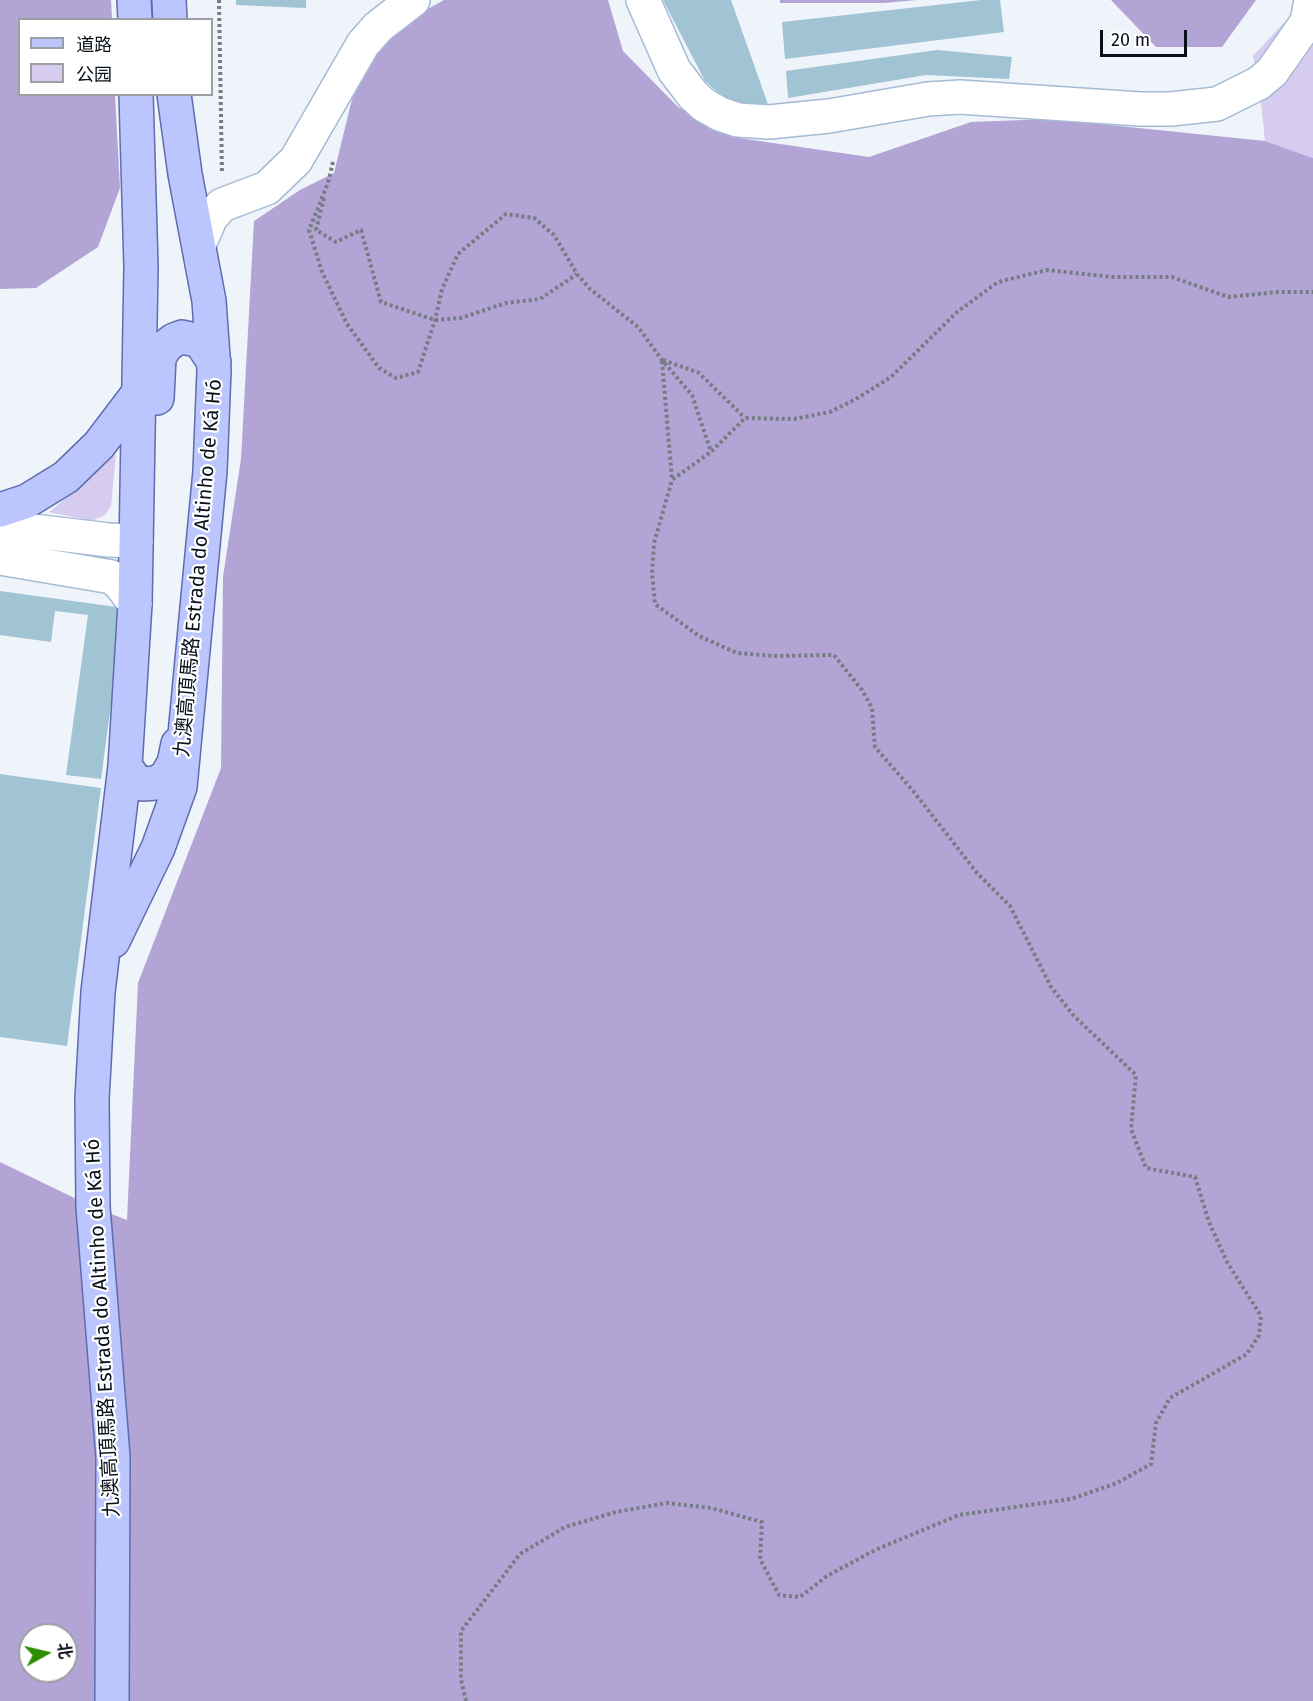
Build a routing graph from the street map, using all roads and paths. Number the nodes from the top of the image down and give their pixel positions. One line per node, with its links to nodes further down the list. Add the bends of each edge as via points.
1 (134, 0): 7 (main road)
2 (169, 0): 8 (main road)
3 (219, 0): 13 (path)
4 (413, 0): 13 (street, via 363,44 296,160 285,172 267,188)
5 (643, 0): 6 (street, via 674,70 704,105 738,120 769,122 960,97 1140,109 1217,104 1272,72 1307,22)
6 (1311, 0)
7 (135, 18)
8 (170, 18)
9 (136, 96): 20 (main road, 九澳高頂馬路 Estrada do Altinho de Ká Hó, via 141,267)
10 (174, 96): 14 (main road, 九澳高頂馬路 Estrada do Altinho de Ká Hó, via 184,174)
11 (336, 151): 12 (path)
12 (328, 183): 17 (path, via 316,230 336,242 361,230 381,302); 17 (path, via 309,230 322,272 347,324 379,368 396,378 418,372)
13 (222, 205): 14 (street, via 211,218)
14 (199, 245): 19 (main road, 九澳高頂馬路 Estrada do Altinho de Ká Hó)
15 (577, 274): 17 (path, via 540,299 506,303 461,318); 17 (path, via 554,235 534,218 506,214 458,254 442,289); 18 (path, via 638,327)
16 (1313, 292): 21 (path, via 1228,297 1172,277 1112,277 1047,270 998,282 957,312 891,377 830,412 794,419)
17 (435, 320)
18 (662, 360): 21 (path, via 699,373); 22 (path, via 692,395); 23 (path)
19 (214, 362): 26 (main road, via 200,341 182,337 165,347 159,358 152,498); 29 (main road, 九澳高頂馬路 Estrada do Altinho de Ká Hó, via 210,471)
20 (137, 395): 24 (main road, via 99,445 66,477 27,501); 26 (main road, 九澳高頂馬路 Estrada do Altinho de Ká Hó)
21 (746, 418): 22 (path)
22 (711, 452): 23 (path)
23 (672, 480): 33 (path, via 654,543 655,604 699,636 737,653 834,655 872,708 875,747 977,873 1010,906 1051,987 1074,1016 1136,1075 1131,1129 1146,1168 1195,1177 1227,1262 1261,1316 1259,1335 1247,1354 1170,1398 1156,1423 1151,1464 1117,1483 1071,1499 959,1515 875,1550 827,1576 800,1597 780,1595 760,1559 762,1522 711,1508 667,1503 565,1527 520,1554 461,1631 461,1680)
24 (0, 510)
25 (0, 526): 26 (street)
26 (136, 541): 28 (main road, 九澳高頂馬路 Estrada do Altinho de Ká Hó)
27 (0, 558): 28 (street, via 112,577)
28 (135, 604): 30 (main road, 九澳高頂馬路 Estrada do Altinho de Ká Hó)
29 (189, 698): 30 (main road, via 174,763 166,777 143,784); 31 (main road, 九澳高頂馬路 Estrada do Altinho de Ká Hó, via 180,786 158,848 113,943)
30 (125, 766): 31 (main road, 九澳高頂馬路 Estrada do Altinho de Ká Hó)
31 (98, 992): 32 (main road, 九澳高頂馬路 Estrada do Altinho de Ká Hó, via 92,1100 93,1207 113,1457)
32 (112, 1701)
33 (466, 1701)

